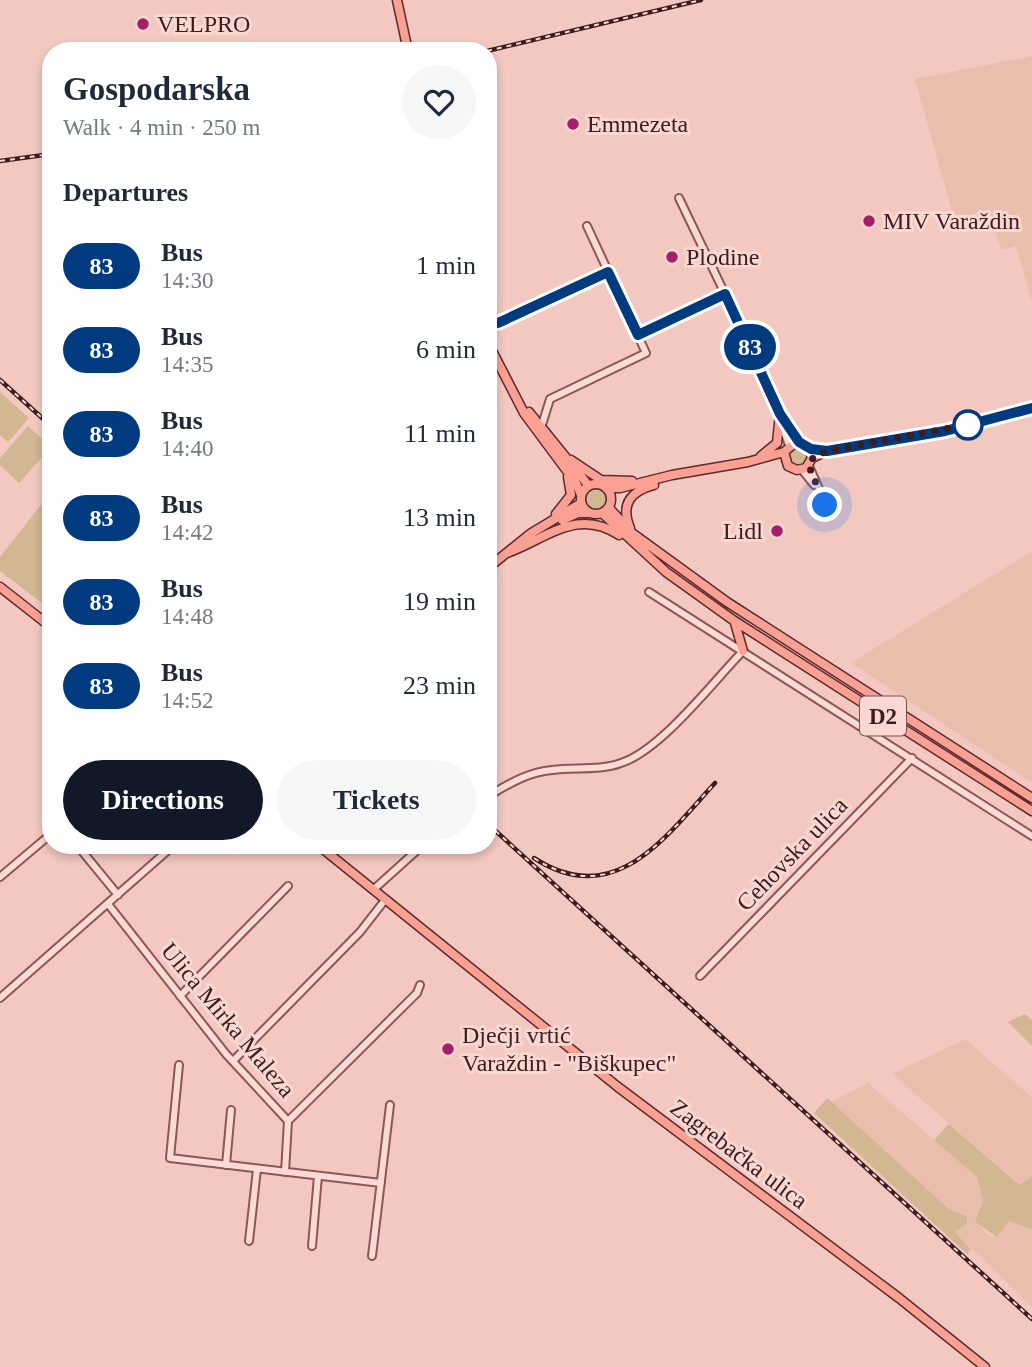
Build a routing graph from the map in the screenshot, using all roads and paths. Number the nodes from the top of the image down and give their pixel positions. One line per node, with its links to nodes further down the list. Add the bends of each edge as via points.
1 (397, 0): 2 (main road)
2 (406, 42)
3 (680, 198): 6 (street)
4 (586, 226): 5 (street)
5 (608, 272): 7 (street); 8 (street)
6 (725, 294): 8 (street); 12 (street)
7 (497, 323)
8 (638, 335): 13 (street, via 646,353 550,398)
9 (497, 361): 10 (main road)
10 (503, 373): 13 (main road); 19 (main road, via 524,414)
11 (1032, 408): 17 (main road, via 945,431 827,451)
12 (780, 414): 14 (street); 15 (street); 18 (main road, via 777,443)
13 (541, 428): 16 (main road)
14 (799, 442): 15 (main road); 17 (main road)
15 (786, 453): 17 (main road, via 792,469); 18 (main road)
16 (562, 455): 20 (main road, via 601,480 629,482); 22 (main road)
17 (808, 461): 25 (street)
18 (748, 463): 20 (main road)
19 (562, 465): 24 (main road); 28 (main road, via 571,495)
20 (672, 475): 21 (main road); 29 (main road, via 627,500)
21 (654, 480): 23 (main road); 26 (main road)
22 (589, 486): 23 (main road); 24 (main road)
23 (606, 488): 26 (main road, D2)
24 (581, 499): 27 (main road); 28 (main road)
25 (825, 505)
26 (607, 507): 27 (main road); 29 (main road, D2)
27 (589, 513): 30 (main road, via 566,517)
28 (551, 520): 31 (main road)
29 (630, 536): 30 (main road, via 575,523); 36 (main road, D2, via 666,572); 40 (main road, D2)
30 (524, 545): 31 (main road)
31 (507, 553): 32 (main road)
32 (497, 561)
33 (0, 587): 35 (main road)
34 (649, 592): 37 (street)
35 (42, 620)
36 (733, 620): 37 (main road); 41 (main road, D2)
37 (743, 651): 38 (street); 39 (street, via 656,743 635,757 599,768 527,775)
38 (912, 758): 42 (street); 54 (street, Cehovska ulica)
39 (497, 791)
40 (1032, 798)
41 (1032, 811)
42 (1032, 836)
43 (42, 842): 48 (street)
44 (84, 854): 51 (street)
45 (164, 854): 51 (street)
46 (329, 854): 50 (main road, Zagrebačka ulica)
47 (413, 854): 50 (street)
48 (0, 877)
49 (288, 886): 56 (street)
50 (373, 890): 52 (main road, Zagrebačka ulica)
51 (118, 895): 53 (street)
52 (385, 900): 58 (street, via 360,932); 71 (main road, Zagrebačka ulica, via 618,1087)
53 (108, 904): 56 (street, Ulica Mirka Maleza); 57 (street)
54 (700, 976)
55 (420, 985): 62 (street)
56 (180, 996): 58 (street, Ulica Mirka Maleza)
57 (0, 998)
58 (233, 1061): 62 (street, Ulica Mirka Maleza)
59 (179, 1065): 63 (street, via 169,1156)
60 (390, 1105): 67 (street)
61 (231, 1110): 63 (street)
62 (288, 1122): 65 (street, Ulica Mirka Maleza)
63 (226, 1165): 64 (street)
64 (257, 1169): 65 (street); 68 (street)
65 (285, 1172): 66 (street)
66 (318, 1176): 67 (street); 69 (street)
67 (381, 1183): 70 (street)
68 (249, 1241)
69 (312, 1246)
70 (372, 1256)
71 (985, 1367)

